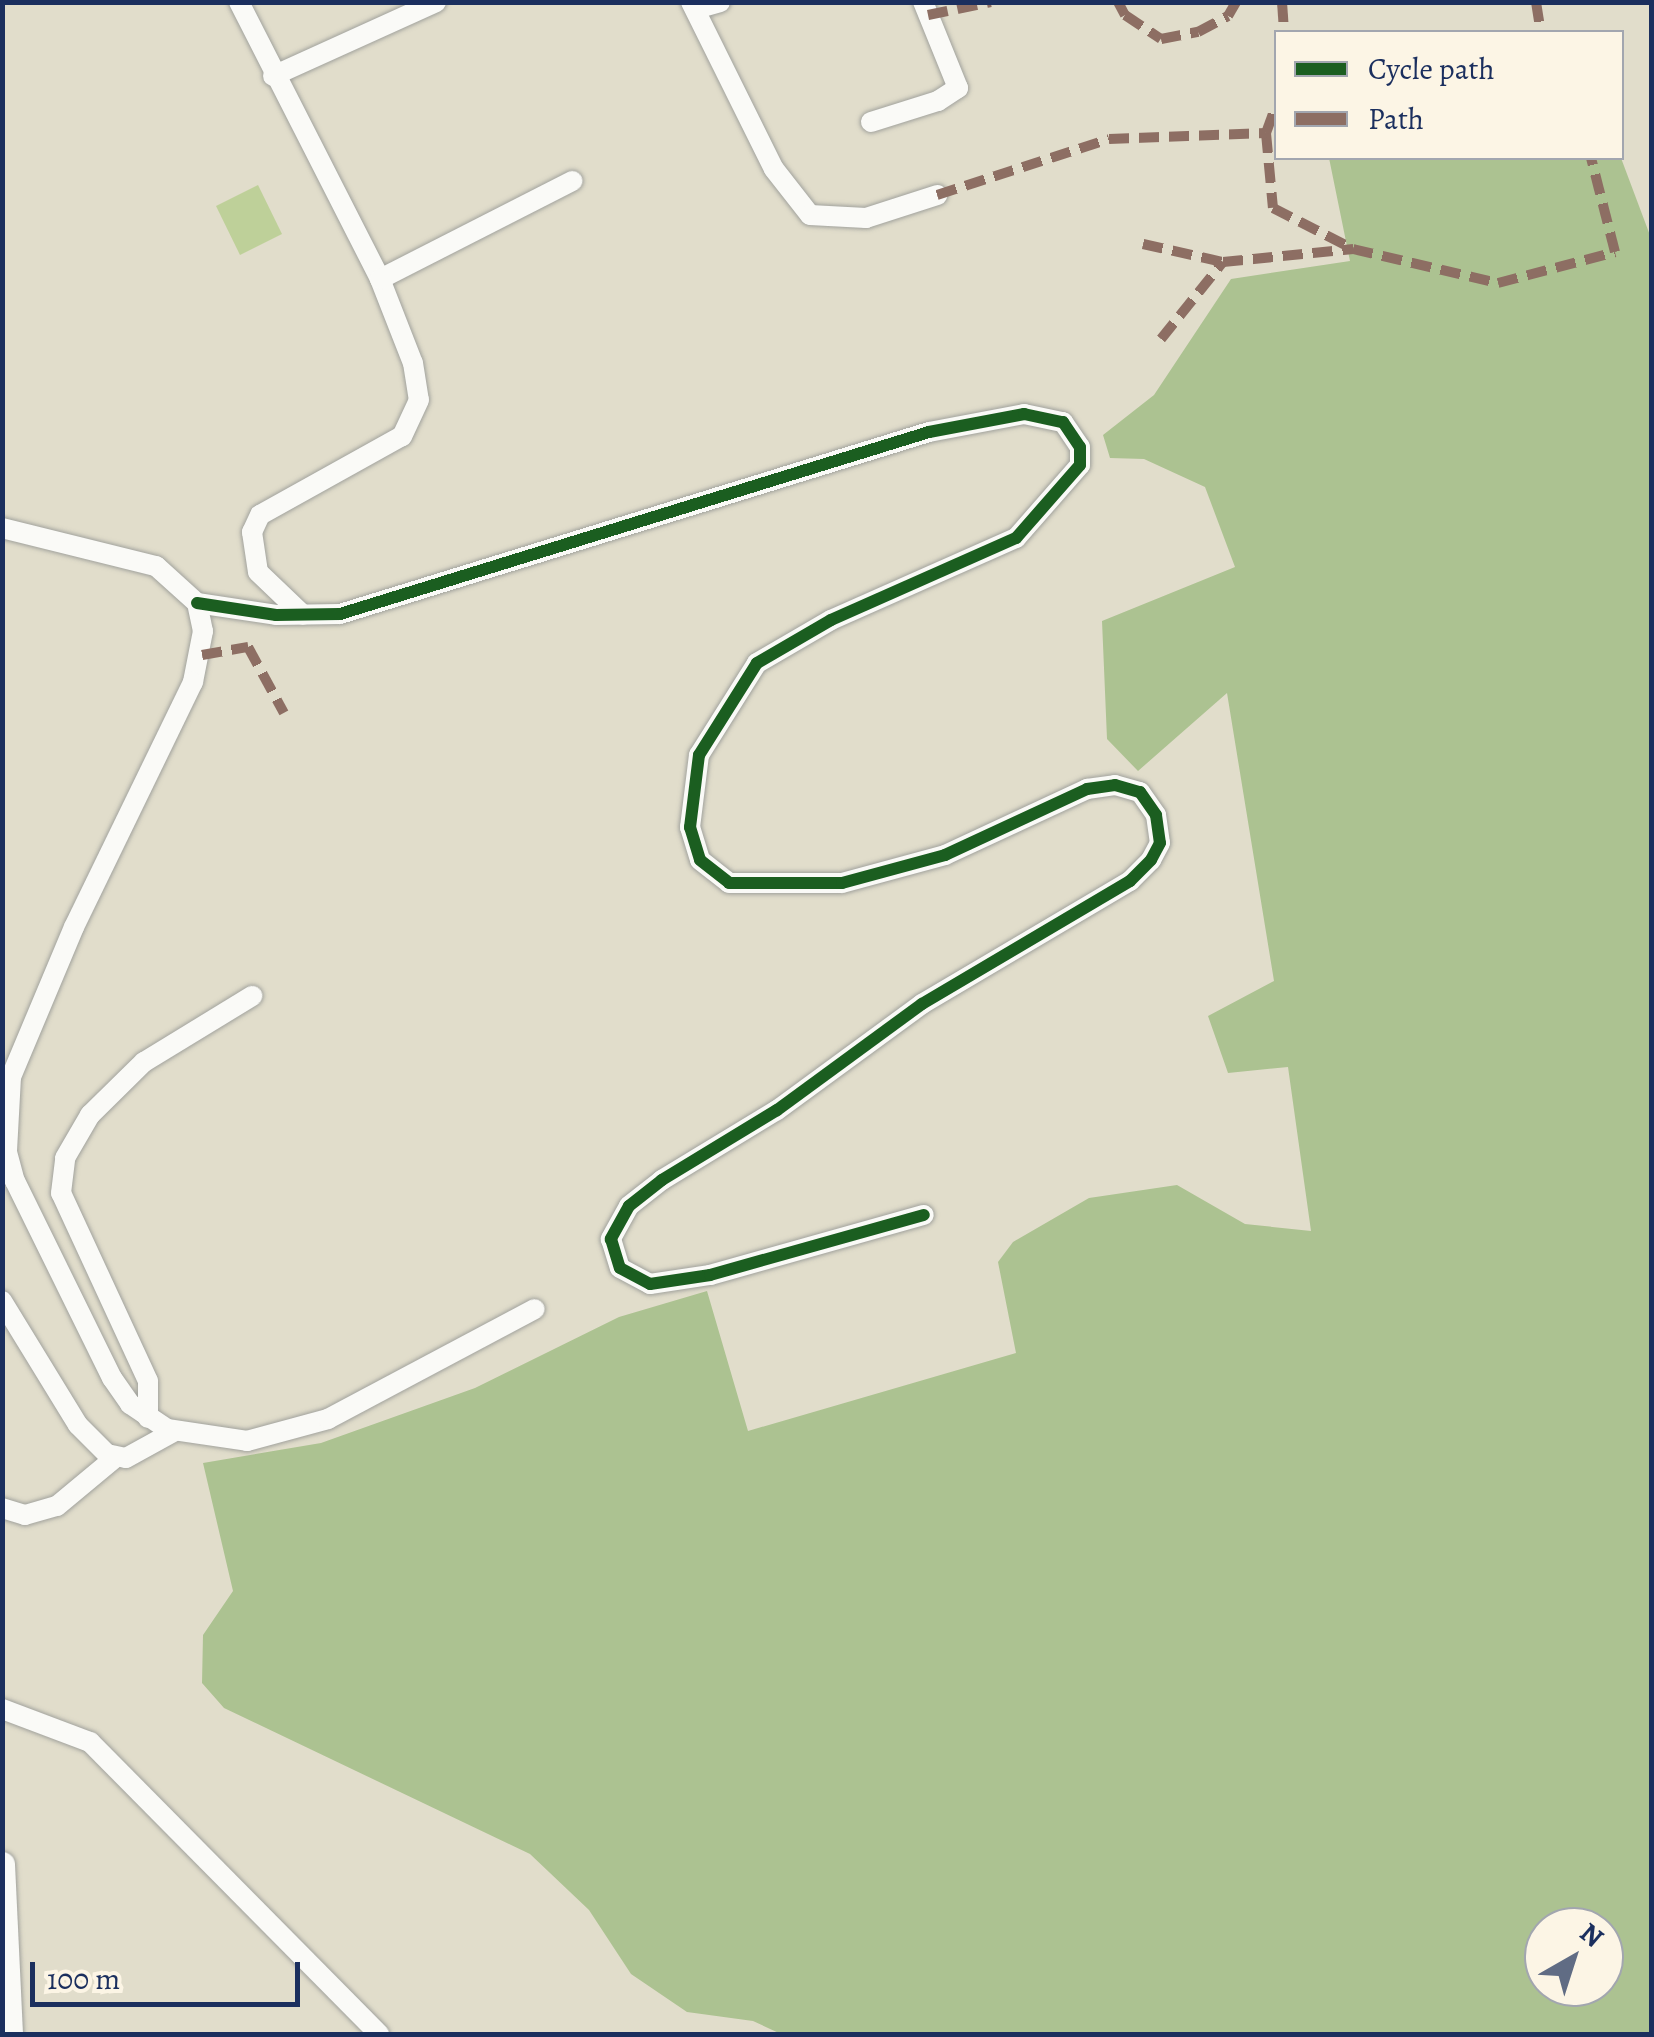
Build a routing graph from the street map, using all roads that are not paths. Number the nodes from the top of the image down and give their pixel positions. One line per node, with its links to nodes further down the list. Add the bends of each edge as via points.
1 (239, 2): 6 (street)
2 (436, 2): 6 (street)
3 (720, 2): 5 (street)
4 (923, 2): 7 (street, via 958,88)
5 (694, 6): 9 (street, via 774,169 810,216 866,218)
6 (273, 76): 10 (street)
7 (870, 122)
8 (572, 181): 10 (street)
9 (936, 195)
10 (380, 279): 13 (street, via 413,362 419,400 410,428 270,505 252,532 258,572)
11 (2, 528): 12 (street, via 127,554 182,582)
12 (197, 603): 13 (street); 18 (street, via 202,654 193,682 22,1042 7,1114 15,1181 49,1261 104,1366)
13 (303, 615): 15 (street, via 340,614 929,432 1024,414 1068,426 1080,447 1080,464 1016,538 832,620 757,662 699,755 690,827 700,860 729,883 842,883 946,855 1087,789 1115,785 1140,792 1156,815 1160,843 1151,860 1130,881 922,1004 789,1102 662,1180 629,1206 611,1239 620,1268 650,1284 710,1275)
14 (252, 996): 18 (street, via 144,1062 90,1115 65,1158 61,1193 148,1382)
15 (924, 1215)
16 (2, 1301): 20 (street, via 78,1426)
17 (535, 1310): 19 (street, via 306,1428 247,1441)
18 (148, 1418): 19 (street)
19 (175, 1431): 20 (street, via 142,1452)
20 (116, 1457): 21 (street, via 57,1506 25,1515)
21 (2, 1508)
22 (2, 1709): 25 (street, via 90,1742)
23 (2, 1864): 24 (street)
24 (10, 2034)
25 (378, 2034)

